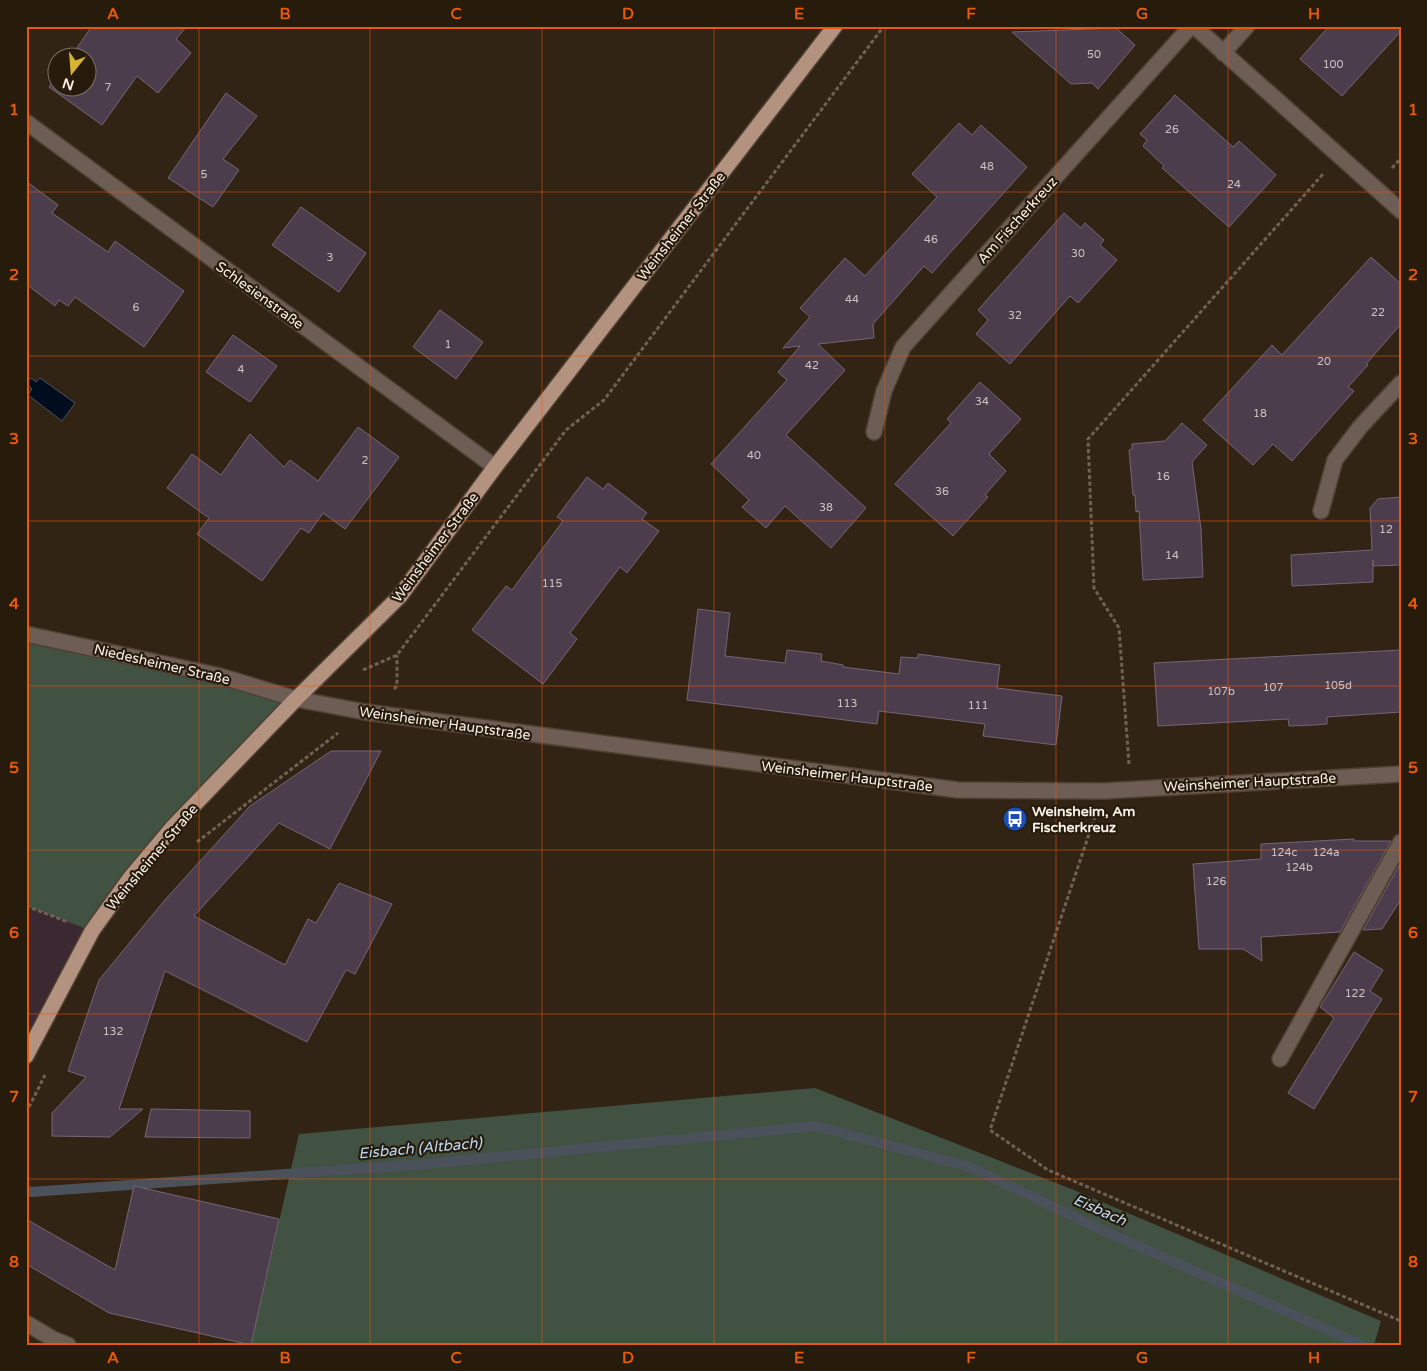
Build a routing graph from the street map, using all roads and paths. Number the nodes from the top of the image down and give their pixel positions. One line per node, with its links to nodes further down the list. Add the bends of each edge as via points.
1 (835, 26): 11 (main road, Weinsheimer Straße)
2 (884, 26): 14 (path, via 604,400 566,430)
3 (1193, 26): 5 (street, Am Fischerkreuz); 10 (street, Am Fischerkreuz, via 903,347 884,391)
4 (1247, 26): 5 (street)
5 (1223, 53): 7 (street, Am Fischerkreuz)
6 (26, 122): 11 (street, Schlesienstraße)
7 (1339, 156): 8 (street, Am Fischerkreuz); 19 (path, via 1088,440 1094,588 1118,628)
8 (1401, 211)
9 (1401, 382): 12 (street, via 1335,460)
10 (874, 432)
11 (495, 467): 16 (main road, Weinsheimer Straße, via 400,596)
12 (1321, 511)
13 (26, 634): 16 (street, Niedesheimer Straße, via 220,676)
14 (398, 656): 15 (path); 17 (path, via 398,686)
15 (355, 674)
16 (296, 699): 17 (street, Weinsheimer Hauptstraße); 24 (main road, Weinsheimer Straße, via 172,828)
17 (365, 712): 20 (street, Weinsheimer Hauptstraße, via 958,790); 22 (path)
18 (1401, 774): 19 (street, Weinsheimer Hauptstraße)
19 (1131, 790): 20 (street, Weinsheimer Hauptstraße)
20 (1104, 791): 29 (path, via 990,1130 1048,1170)
21 (1401, 842): 26 (street)
22 (193, 845)
23 (26, 906): 24 (path)
24 (92, 931): 25 (main road, Weinsheimer Straße)
25 (27, 1054)
26 (1280, 1059)
27 (48, 1070): 28 (path)
28 (26, 1113)
29 (1401, 1321)
30 (26, 1323): 31 (street)
31 (68, 1345)

